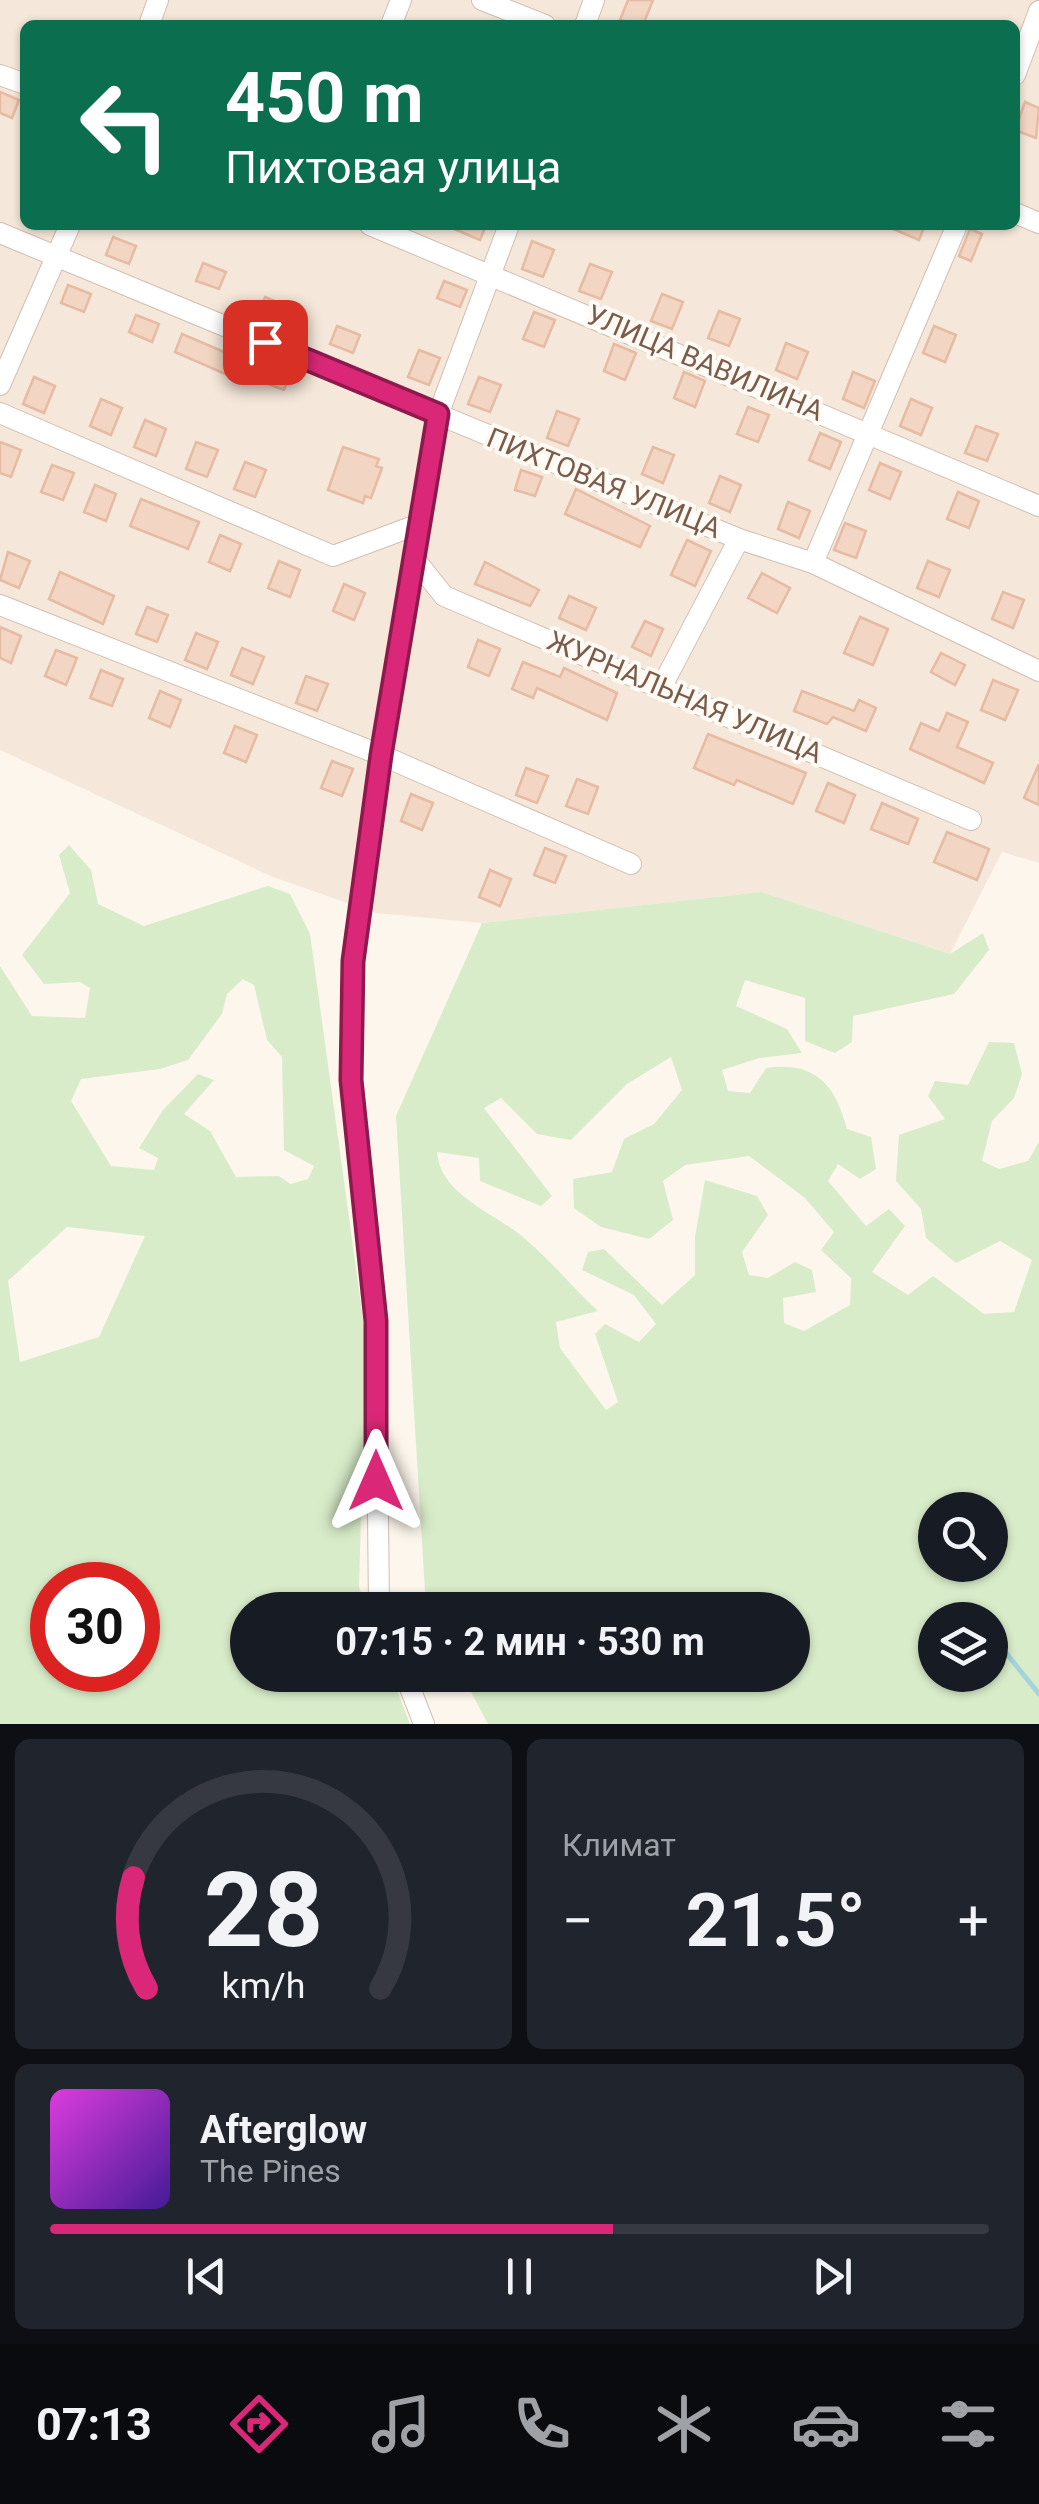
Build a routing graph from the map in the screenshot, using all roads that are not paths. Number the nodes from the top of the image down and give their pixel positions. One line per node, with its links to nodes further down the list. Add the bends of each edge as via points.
1 (482, 0): 3 (street)
2 (1039, 11): 4 (street)
3 (532, 20)
4 (1020, 62)
5 (68, 230): 10 (street)
6 (382, 230): 11 (street, УЛИЦА ВАВИЛИНА)
7 (507, 230): 11 (street)
8 (955, 230): 15 (street)
9 (0, 233): 10 (street, ПИХТОВАЯ УЛИЦА)
10 (57, 256): 12 (street); 14 (street, ПИХТОВАЯ УЛИЦА)
11 (490, 274): 14 (street); 15 (street, УЛИЦА ВАВИЛИНА)
12 (0, 385)
13 (0, 414): 17 (street, via 333,556)
14 (438, 414): 17 (street); 18 (street, ПИХТОВАЯ УЛИЦА)
15 (869, 432): 16 (street, УЛИЦА ВАВИЛИНА); 20 (street)
16 (1039, 506)
17 (419, 524): 19 (street)
18 (738, 539): 20 (street, ПИХТОВАЯ УЛИЦА); 23 (street)
19 (413, 557): 23 (street, ЖУРНАЛЬНАЯ УЛИЦА, via 444,596); 24 (street)
20 (813, 563): 22 (street, ПИХТОВАЯ УЛИЦА)
21 (0, 605): 24 (street)
22 (1039, 671)
23 (662, 686): 25 (street, ЖУРНАЛЬНАЯ УЛИЦА)
24 (381, 755): 26 (street); 27 (street, via 353,961 351,1080 376,1321)
25 (971, 820)
26 (631, 864)
27 (375, 1592)
28 (412, 1692): 29 (street)
29 (424, 1724)

